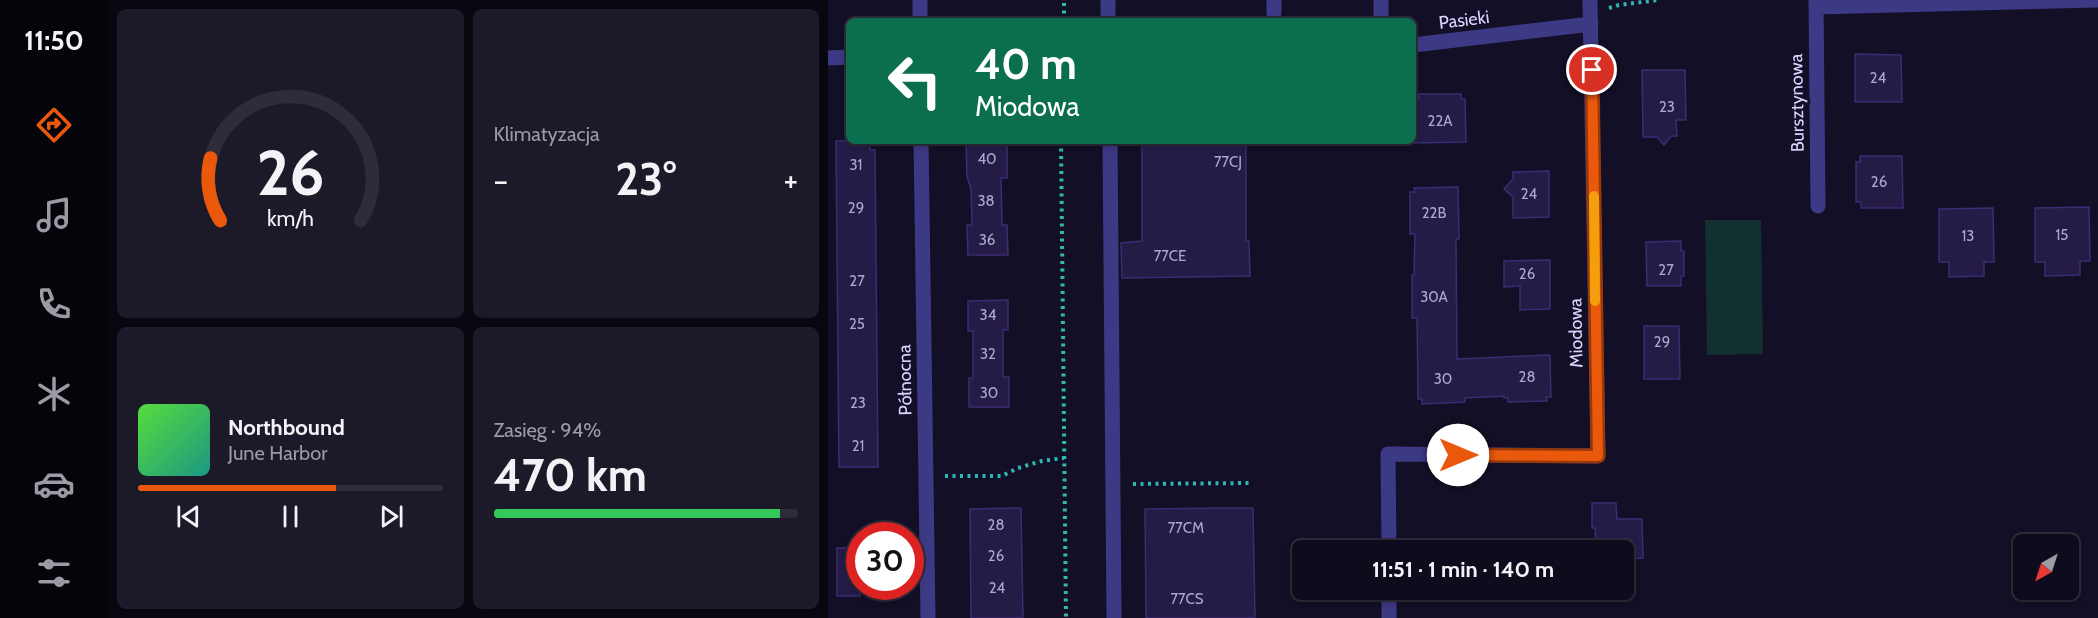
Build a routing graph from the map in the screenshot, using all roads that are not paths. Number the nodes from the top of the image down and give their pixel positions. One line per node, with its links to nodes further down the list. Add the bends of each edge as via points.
1 (920, 0): 7 (street)
2 (1108, 0): 8 (street)
3 (1381, 0): 9 (street)
4 (1590, 0): 10 (street, Miodowa)
5 (2097, 0): 6 (street)
6 (1816, 3): 16 (street, Bursztynowa)
7 (920, 18)
8 (1108, 18)
9 (1382, 18)
10 (1591, 24): 11 (street, Pasieki); 17 (street, Miodowa, via 1598,456 1388,454)
11 (1416, 45)
12 (846, 57): 13 (street)
13 (828, 58)
14 (921, 144): 19 (street, Północna)
15 (1110, 144): 20 (street)
16 (1818, 206)
17 (1389, 540)
18 (1389, 600): 21 (street)
19 (928, 618)
20 (1114, 618)
21 (1389, 618)

